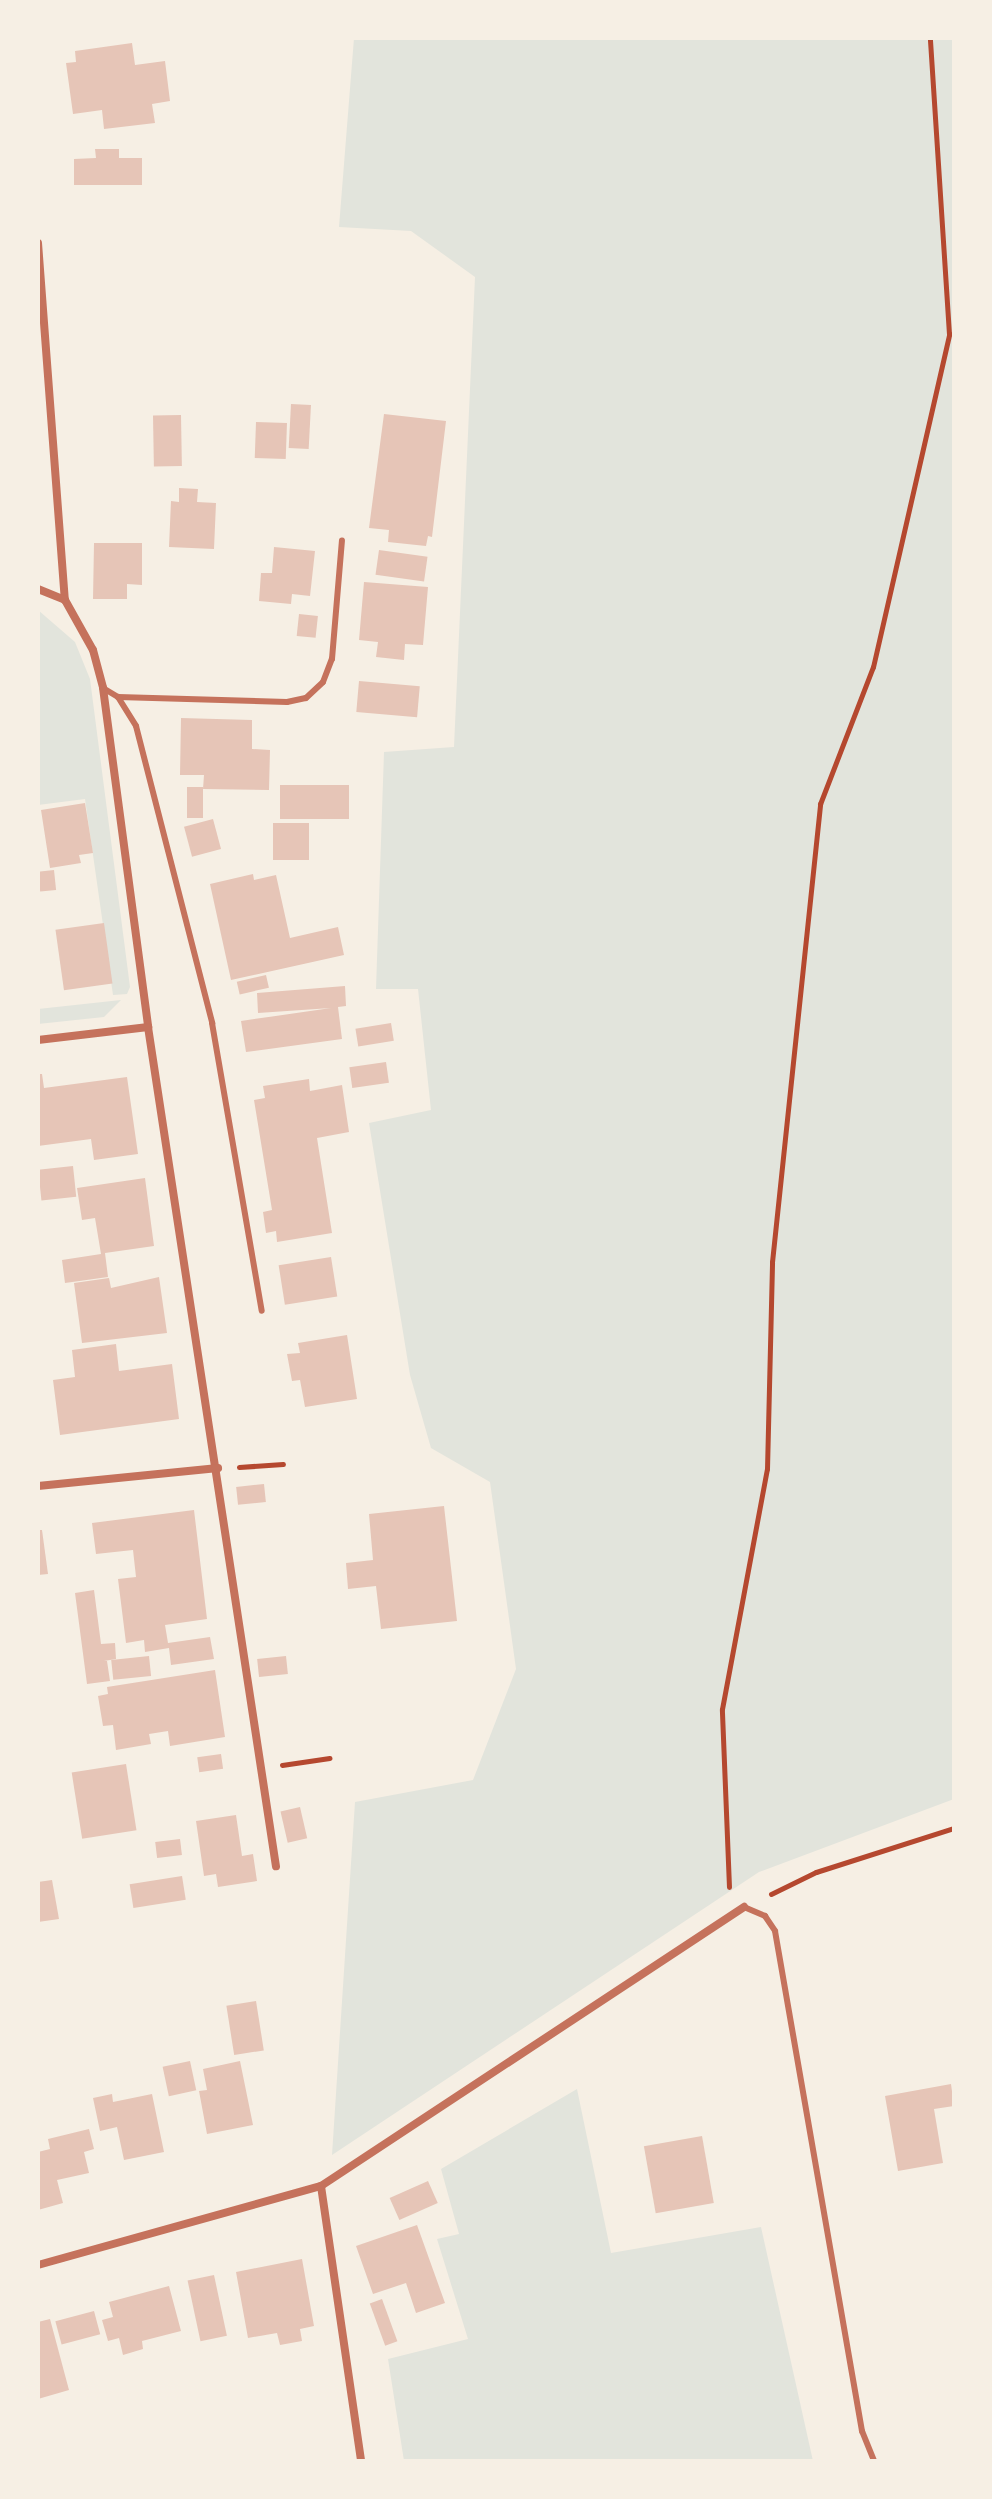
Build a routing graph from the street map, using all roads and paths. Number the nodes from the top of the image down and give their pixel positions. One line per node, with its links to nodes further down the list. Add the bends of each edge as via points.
1 (930, 38): 20 (path, via 949,334 873,667 820,804 772,1262 767,1469 722,1709)
2 (38, 243): 5 (street)
3 (342, 540): 7 (lane, via 332,659 323,682 306,698 287,702)
4 (38, 589): 5 (street)
5 (65, 600): 6 (street, via 93,650)
6 (103, 688): 7 (lane); 8 (street)
7 (118, 697): 10 (lane, via 136,726 212,1023)
8 (148, 1027): 9 (street); 13 (street)
9 (38, 1040)
10 (262, 1311)
11 (283, 1464): 12 (path)
12 (241, 1467)
13 (218, 1468): 14 (street); 18 (street)
14 (38, 1486)
15 (329, 1758): 16 (path)
16 (288, 1764)
17 (954, 1828): 19 (path, via 816,1872)
18 (276, 1866)
19 (744, 1907): 20 (street); 24 (lane, via 765,1916 775,1931 862,2431)
20 (730, 1916): 21 (street)
21 (321, 2186): 22 (street); 23 (street)
22 (38, 2265)
23 (361, 2461)
24 (874, 2461)

